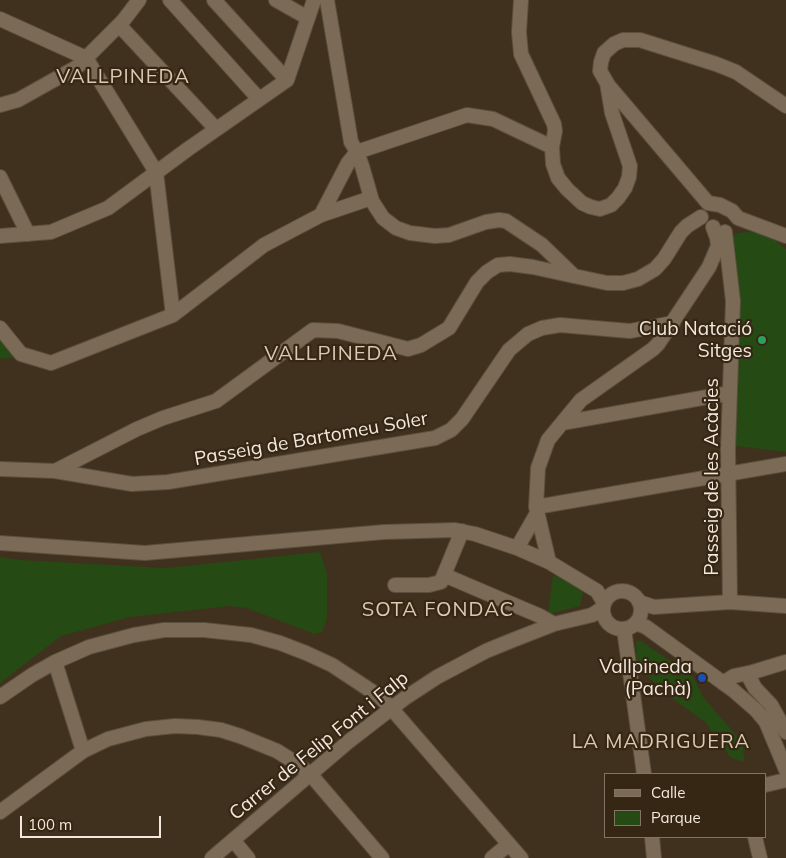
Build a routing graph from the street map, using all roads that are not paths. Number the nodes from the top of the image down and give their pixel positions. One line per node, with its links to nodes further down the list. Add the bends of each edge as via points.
1 (139, 0): 10 (street)
2 (170, 0): 14 (street)
3 (214, 0): 12 (street)
4 (276, 0): 8 (street)
5 (314, 0): 8 (street)
6 (327, 0): 19 (street, via 350,142)
7 (521, 0): 18 (street, via 518,32 521,54 554,124)
8 (308, 18): 12 (street)
9 (0, 19): 11 (street)
10 (119, 25): 11 (street); 17 (street)
11 (86, 58): 15 (street, via 77,67 18,100); 20 (street)
12 (287, 80): 14 (street)
13 (607, 83): 16 (street, via 600,71 604,53 622,40 640,40 736,72); 18 (street, via 612,113 630,166 625,188 618,198 600,209 582,203 558,178); 23 (street)
14 (260, 99): 17 (street)
15 (0, 105)
16 (786, 106)
17 (216, 130): 20 (street)
18 (552, 147): 19 (street, via 492,119 467,115)
19 (357, 152): 22 (street); 24 (street)
20 (156, 172): 28 (street, via 108,208 51,232); 34 (street)
21 (0, 177): 28 (street)
22 (371, 198): 24 (street); 33 (street, via 389,223 421,235 449,235 486,222 506,221 542,245)
23 (708, 203): 25 (street); 26 (street, via 732,211)
24 (321, 215): 34 (street, via 264,245)
25 (701, 217): 27 (street); 33 (street, via 686,226 655,269 638,279 607,283)
26 (738, 218): 27 (street, via 734,231); 30 (street)
27 (719, 230): 31 (street, Passeig de les Acàcies); 32 (street, via 718,246)
28 (28, 234): 29 (street)
29 (0, 236)
30 (783, 236)
31 (728, 260): 32 (street); 37 (street, Passeig de les Acàcies, via 733,301)
32 (709, 267): 35 (street)
33 (574, 276): 41 (street, via 533,267 498,265 477,282 449,328 408,350 338,331 313,330 216,401 137,429)
34 (173, 315): 36 (street, via 51,362 22,354)
35 (673, 323): 38 (street, via 653,350 581,400); 41 (street, Passeig de Bartomeu Soler, via 630,330 560,325 528,334 508,350 462,419 435,438 168,482 132,484)
36 (0, 328)
37 (730, 393): 38 (street); 42 (street, Passeig de les Acàcies)
38 (562, 423): 43 (street, via 542,453)
39 (786, 464): 42 (street)
40 (0, 470): 41 (street, Passeig de Bartomeu Soler)
41 (55, 471)
42 (728, 475): 43 (street); 50 (street, Passeig de les Acàcies)
43 (536, 511): 46 (street); 47 (street)
44 (462, 531): 45 (street, via 384,532 145,553); 46 (street); 48 (street)
45 (0, 544)
46 (517, 548): 47 (street)
47 (549, 562): 52 (street, via 601,591)
48 (444, 575): 49 (street, via 439,584); 54 (street)
49 (395, 585)
50 (730, 602): 51 (street); 53 (street)
51 (786, 606)
52 (604, 608): 53 (street, via 615,627); 53 (street, via 617,592 630,593); 54 (street, Carrer de Felip Font i Falp)
53 (640, 617): 58 (street); 65 (street)
54 (554, 624): 61 (street, Carrer de Felip Font i Falp, via 480,654 437,677)
55 (55, 662): 59 (street); 61 (street, via 106,642 149,632 189,629 235,633 280,643 318,658 357,680); 63 (street)
56 (786, 662): 57 (street)
57 (751, 676): 58 (street, via 734,676); 60 (street); 62 (street, via 755,688 771,705)
58 (723, 683): 60 (street)
59 (0, 697)
60 (743, 698): 64 (street, via 766,722)
61 (391, 708): 66 (street, Carrer de Felip Font i Falp); 73 (street)
62 (786, 732)
63 (84, 751): 66 (street, via 108,739 146,729 198,727 222,730 257,742); 69 (street)
64 (786, 770)
65 (644, 773)
66 (311, 774): 72 (street, Carrer de Felip Font i Falp); 76 (street)
67 (786, 780): 68 (street)
68 (766, 785)
69 (0, 812)
70 (652, 838): 79 (street)
71 (755, 838): 80 (street)
72 (233, 840): 74 (street, Carrer de Felip Font i Falp); 75 (street)
73 (509, 844): 77 (street); 78 (street)
74 (212, 858)
75 (248, 858)
76 (382, 858)
77 (492, 858)
78 (521, 858)
79 (654, 858)
80 (760, 858)

